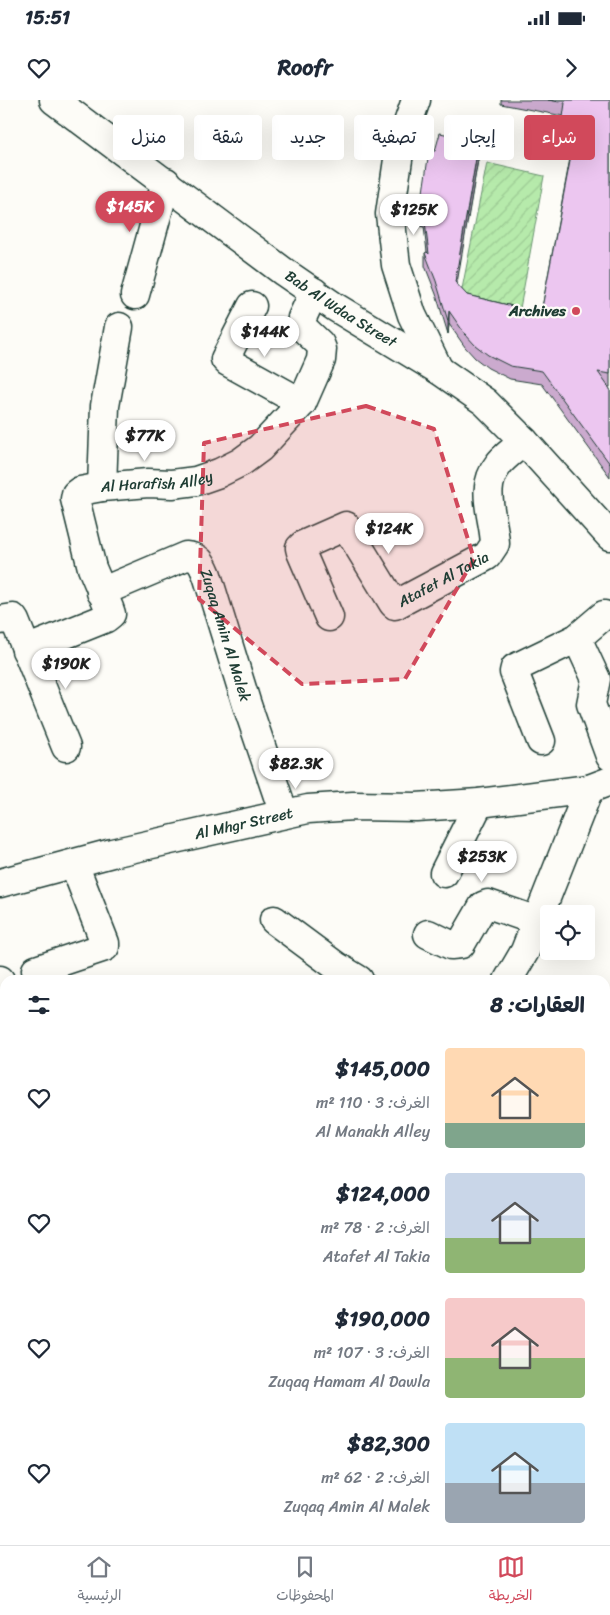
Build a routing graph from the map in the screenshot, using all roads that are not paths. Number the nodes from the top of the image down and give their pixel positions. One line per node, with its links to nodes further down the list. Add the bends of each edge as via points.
1 (54, 100): 3 (street, Bab Al Wdaa Street)
2 (416, 100): 8 (street, via 400,146 390,214 396,265 412,315)
3 (166, 182): 4 (street, Bab Al Wdaa Street); 5 (street)
4 (314, 292): 8 (street, Bab Al Wdaa Street); 9 (street, Al Harafish Alley, via 301,326 320,344 323,354)
5 (135, 295)
6 (252, 306): 9 (street, via 225,359)
7 (119, 327): 11 (street, via 104,406)
8 (439, 370): 10 (street, Bab Al Wdaa Street, via 484,402)
9 (302, 403): 11 (street, Al Harafish Alley, via 260,448 219,473 172,484)
10 (524, 441): 12 (street, Bab Al Wdaa Street); 15 (street, Atafet Al Takia, via 499,463 490,476 487,488 496,544 487,556 395,605 346,526 303,545 301,552)
11 (102, 487): 13 (street, Al Harafish Alley, via 80,491 75,500)
12 (610, 536)
13 (101, 592): 18 (street, Al Harafish Alley, via 110,608 111,614 106,618); 25 (street, Zuqaq Amin Al Malek, via 186,556 200,560)
14 (604, 615): 17 (street)
15 (329, 617)
16 (0, 620): 18 (street, via 13,618)
17 (577, 638): 19 (street); 20 (street, via 515,668)
18 (26, 650): 21 (street)
19 (603, 674): 22 (street, via 591,704)
20 (541, 741)
21 (66, 747)
22 (610, 756)
23 (600, 785): 24 (street, Al Mhgr Street); 30 (street)
24 (478, 803): 25 (street, Al Mhgr Street, via 416,807 353,806); 27 (street)
25 (284, 814): 26 (street, Al Mhgr Street)
26 (74, 864): 28 (street, Al Mhgr Street); 32 (street, via 105,947)
27 (444, 873)
28 (0, 883)
29 (274, 920): 33 (street)
30 (536, 921): 31 (street, via 488,904 483,906 461,944 451,945); 34 (street, via 525,952)
31 (428, 934)
32 (36, 970)
33 (339, 975)
34 (511, 975)

